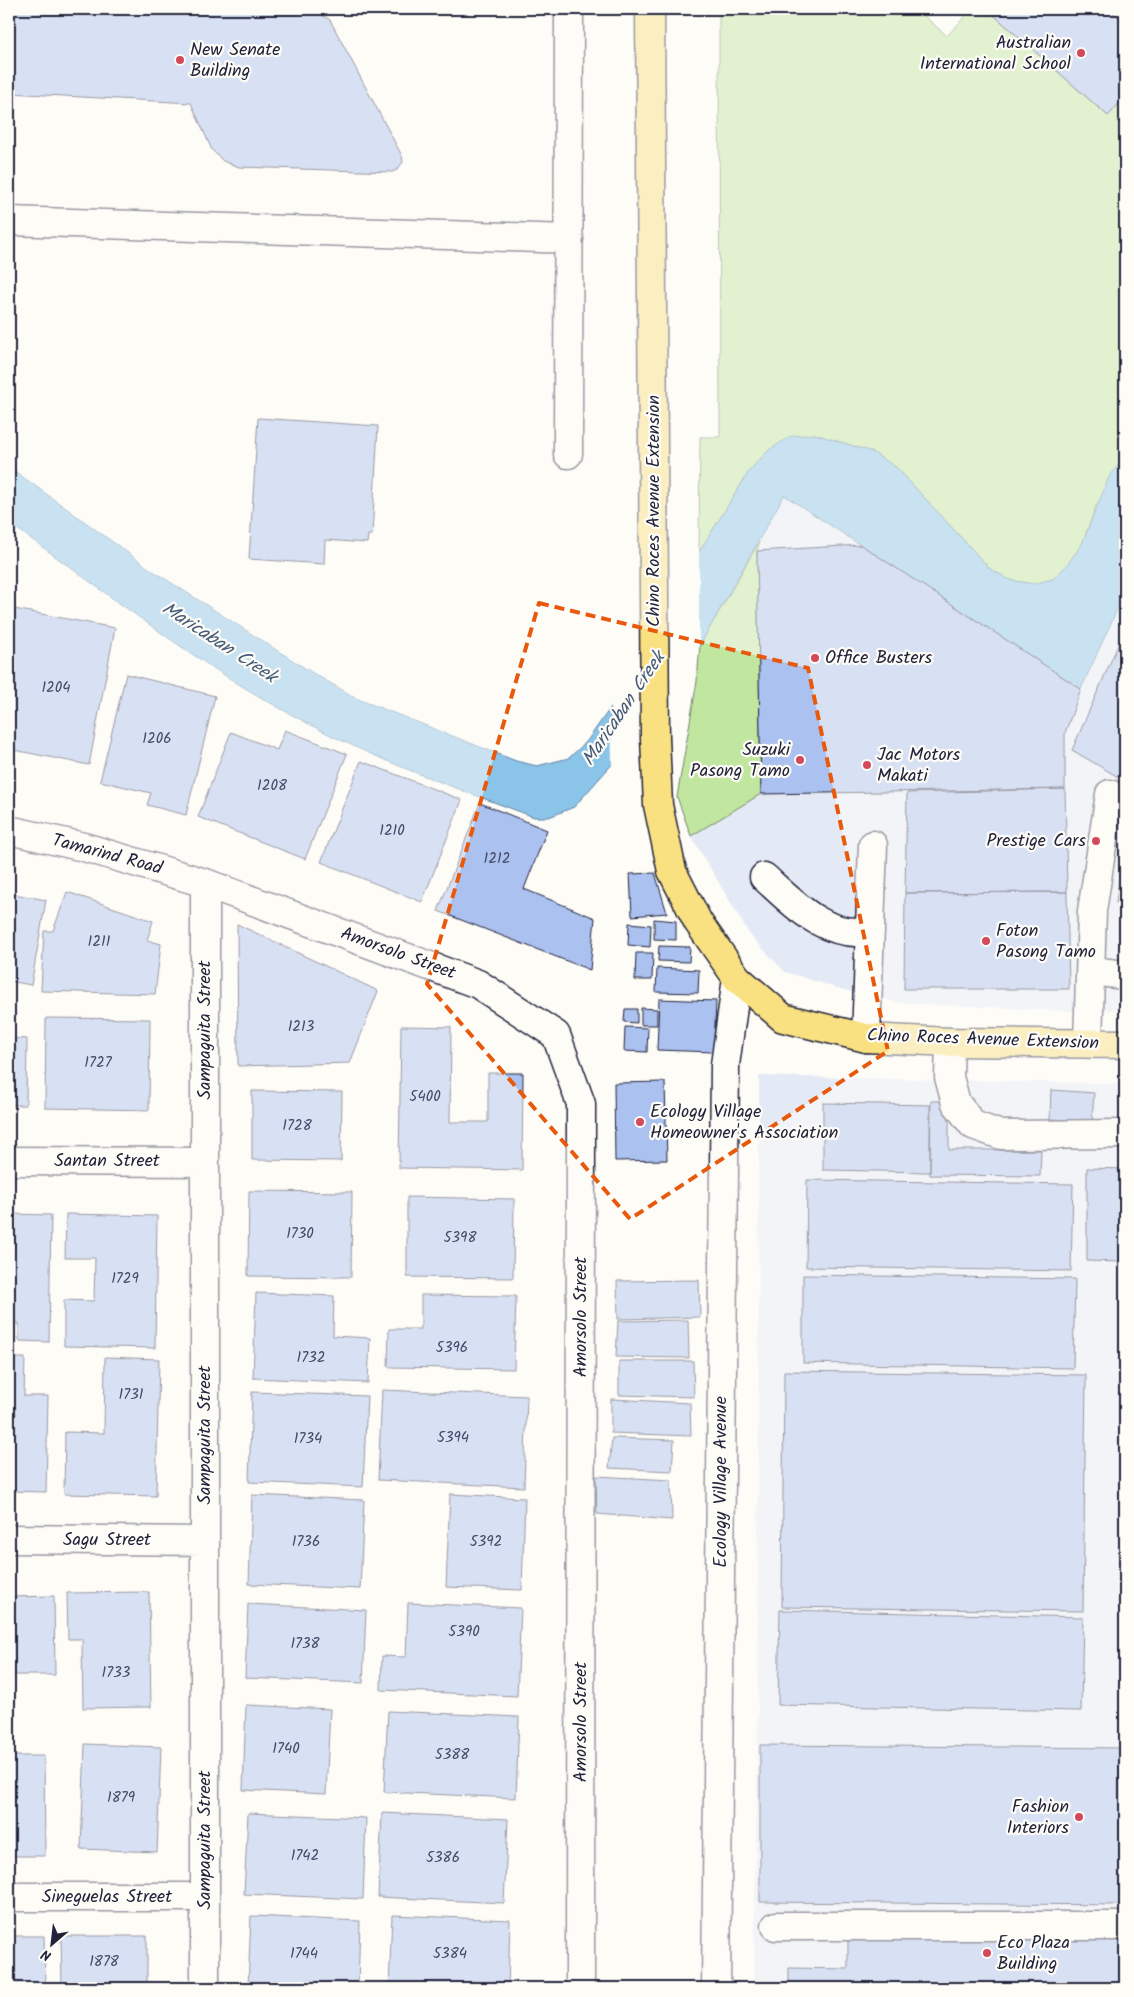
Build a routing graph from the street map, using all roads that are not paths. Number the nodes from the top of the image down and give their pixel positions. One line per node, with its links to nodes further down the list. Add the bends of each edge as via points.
1 (569, 9): 4 (street)
2 (650, 9): 14 (main road, Chino Roces Avenue Extension, via 658,806 672,871 698,922)
3 (9, 220): 4 (street)
4 (569, 239): 5 (street)
5 (568, 454)
6 (1110, 794): 12 (street, via 1092,911)
7 (9, 830): 10 (street, Tamarind Road, via 84,847)
8 (873, 846): 11 (street)
9 (764, 877): 11 (street, via 805,913 826,926 841,932)
10 (205, 883): 21 (street, Sampaguita Street); 29 (street, Amorsolo Street, via 478,984 556,1034 581,1104)
11 (870, 931): 15 (street)
12 (1091, 972): 13 (street); 17 (street)
13 (1125, 975)
14 (737, 978): 15 (main road, Chino Roces Avenue Extension, via 784,1018); 30 (street, Ecology Village Avenue, via 724,1065)
15 (866, 1038): 16 (main road, Chino Roces Avenue Extension)
16 (950, 1042): 17 (main road, Chino Roces Avenue Extension); 19 (street, via 948,1077 956,1103 973,1124 1001,1135)
17 (1088, 1044): 18 (main road, Chino Roces Avenue Extension)
18 (1125, 1044)
19 (1125, 1134)
20 (9, 1161): 21 (street, Santan Street)
21 (205, 1162): 23 (street, Sampaguita Street)
22 (9, 1539): 23 (street, Sagu Street)
23 (205, 1541): 25 (street, Sampaguita Street)
24 (9, 1897): 25 (street, Sineguelas Street)
25 (205, 1897): 28 (street, Sampaguita Street)
26 (776, 1926): 27 (street)
27 (1125, 1926)
28 (204, 1988)
29 (580, 1988)
30 (716, 1988)

